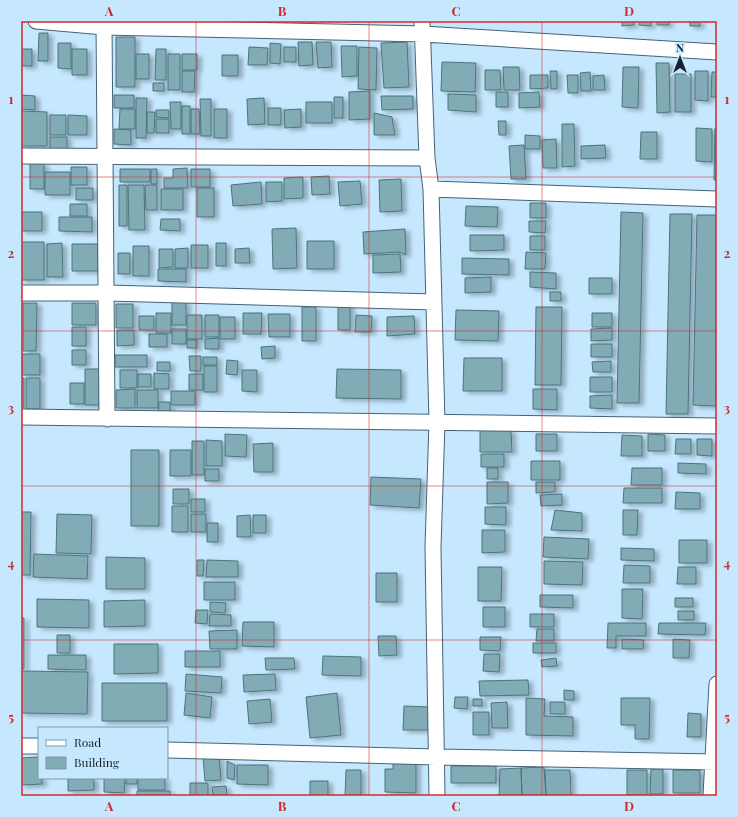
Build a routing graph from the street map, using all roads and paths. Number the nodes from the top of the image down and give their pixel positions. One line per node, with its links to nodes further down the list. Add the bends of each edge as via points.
1 (36, 21): 2 (street)
2 (104, 24): 3 (street); 6 (street)
3 (422, 28): 4 (street); 7 (street)
4 (717, 52)
5 (21, 156): 6 (street)
6 (106, 157): 7 (street); 11 (street)
7 (427, 158): 8 (street)
8 (431, 189): 9 (street); 12 (street)
9 (717, 199)
10 (21, 293): 11 (street)
11 (107, 293): 12 (street); 14 (street)
12 (434, 302): 15 (street)
13 (21, 417): 14 (street)
14 (107, 419): 15 (street)
15 (437, 422): 16 (street); 21 (street, via 434,547)
16 (717, 426)
17 (717, 684): 22 (street)
18 (21, 746): 19 (street)
19 (38, 746)
20 (168, 750): 21 (street)
21 (437, 757): 22 (street); 23 (street)
22 (715, 762): 24 (street)
23 (437, 796)
24 (711, 796)

